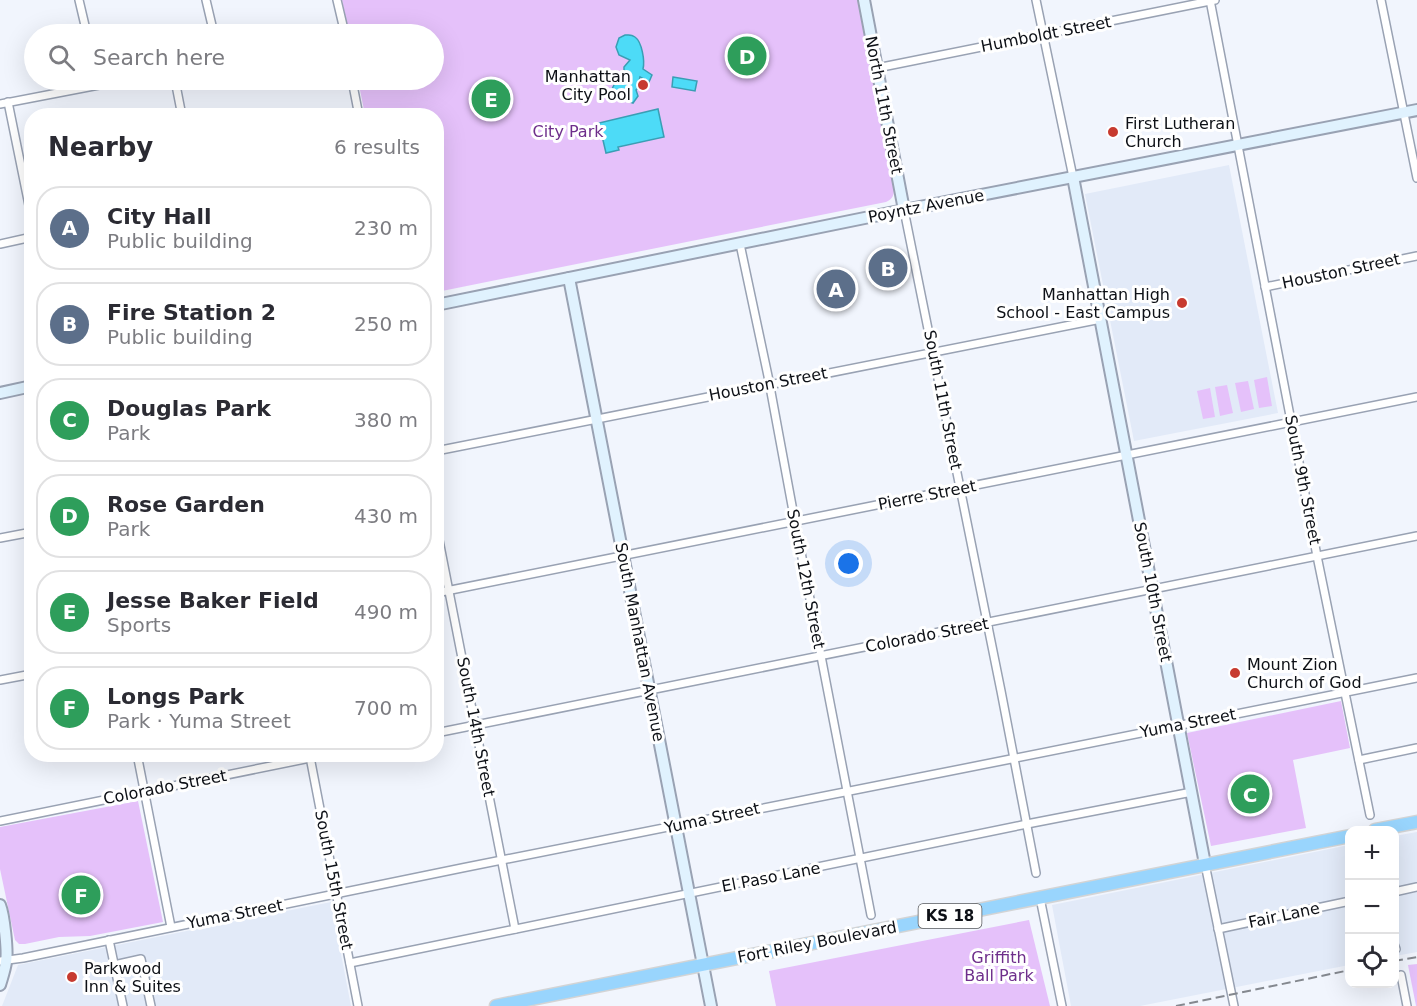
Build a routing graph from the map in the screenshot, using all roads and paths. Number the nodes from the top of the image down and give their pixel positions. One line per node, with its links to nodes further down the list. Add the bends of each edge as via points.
1 (79, 0): 8 (street)
2 (206, 0): 9 (street)
3 (337, 0): 10 (street)
4 (864, 0): 12 (street, North 11th Street)
5 (1036, 0): 11 (street)
6 (1212, 0): 11 (street, Humboldt Street); 21 (street, South 9th Street)
7 (1381, 0): 20 (street)
8 (85, 24)
9 (212, 24)
10 (342, 24)
11 (1043, 34): 12 (street, Humboldt Street); 22 (street)
12 (877, 68): 25 (street, North 11th Street)
13 (62, 90): 16 (street)
14 (177, 90): 17 (street)
15 (354, 90): 18 (street)
16 (4, 103): 24 (street)
17 (180, 108)
18 (357, 108)
19 (1417, 110): 20 (street, Poyntz Avenue)
20 (1403, 112): 21 (street, Poyntz Avenue); 23 (street)
21 (1238, 144): 22 (street, Poyntz Avenue); 31 (street, South 9th Street)
22 (1073, 177): 25 (street, Poyntz Avenue); 33 (street, South 10th Street)
23 (1417, 178)
24 (24, 187)
25 (904, 210): 27 (street, Poyntz Avenue); 34 (street, South 11th Street)
26 (24, 239): 28 (street)
27 (740, 243): 30 (street, Poyntz Avenue); 35 (street, South 12th Street)
28 (0, 244)
29 (1417, 256): 31 (street, Houston Street)
30 (569, 278): 32 (street, Poyntz Avenue); 39 (street, South Manhattan Avenue)
31 (1265, 287): 40 (street, South 9th Street)
32 (444, 303)
33 (1101, 319): 34 (street, Houston Street); 42 (street, South 10th Street)
34 (933, 351): 35 (street, Houston Street); 43 (street, South 11th Street)
35 (769, 384): 39 (street, Houston Street); 44 (street, South 12th Street)
36 (24, 388): 37 (street)
37 (0, 393)
38 (1417, 397): 40 (street, Pierre Street)
39 (596, 418): 41 (street, Houston Street); 48 (street, South Manhattan Avenue)
40 (1292, 422): 42 (street, Pierre Street); 49 (street, South 9th Street)
41 (444, 449)
42 (1127, 455): 43 (street, Pierre Street); 51 (street, South 10th Street)
43 (960, 488): 44 (street, Pierre Street); 54 (street, South 11th Street)
44 (795, 521): 48 (street, Pierre Street); 55 (street, South 12th Street)
45 (24, 534): 47 (street)
46 (1417, 536): 49 (street, Colorado Street)
47 (0, 538)
48 (623, 556): 52 (street, Pierre Street); 59 (street, South Manhattan Avenue)
49 (1317, 556): 51 (street, Colorado Street); 60 (street, South 9th Street)
50 (444, 562): 52 (street, South 14th Street)
51 (1153, 588): 54 (street, Colorado Street); 62 (street, South 10th Street)
52 (450, 590): 53 (street, Pierre Street); 61 (street, South 14th Street)
53 (444, 591)
54 (987, 623): 55 (street, Colorado Street); 65 (street, South 11th Street)
55 (822, 656): 59 (street, Colorado Street); 71 (street, South 12th Street)
56 (24, 676): 58 (street)
57 (1417, 678): 60 (street, Yuma Street)
58 (0, 680)
59 (649, 689): 61 (street, Colorado Street); 77 (street, South Manhattan Avenue)
60 (1345, 692): 62 (street, Yuma Street); 66 (street, South 9th Street)
61 (475, 725): 63 (street, Colorado Street); 81 (street, South 14th Street)
62 (1179, 725): 65 (street, Yuma Street); 72 (street, South 10th Street)
63 (444, 731)
64 (1417, 748): 66 (street)
65 (1014, 759): 71 (street, Yuma Street); 76 (street, South 11th Street)
66 (1359, 760): 73 (street, South 9th Street)
67 (139, 762): 70 (street)
68 (286, 762): 70 (street, Colorado Street)
69 (311, 762): 87 (street, South 15th Street)
70 (144, 791): 74 (street, Colorado Street); 92 (street)
71 (848, 791): 77 (street, Yuma Street); 80 (street, South 12th Street)
72 (1192, 792): 76 (street, El Paso Lane); 82 (street, South 10th Street)
73 (1370, 815)
74 (0, 821)
75 (1417, 822): 78 (highway)
76 (1027, 824): 80 (street, El Paso Lane); 83 (street, South 11th Street)
77 (676, 826): 81 (street, Yuma Street); 86 (street, South Manhattan Avenue)
78 (1398, 826)
79 (1345, 837): 82 (highway, Fort Riley Boulevard / KS 18)
80 (861, 859): 86 (street, El Paso Lane); 91 (street, South 12th Street)
81 (502, 861): 87 (street, Yuma Street); 94 (street, South 14th Street)
82 (1205, 864): 88 (highway, Fort Riley Boulevard / KS 18); 93 (street, South 10th Street)
83 (1036, 873)
84 (1417, 887): 85 (street)
85 (1399, 891)
86 (689, 893): 94 (street, El Paso Lane); 98 (street, South Manhattan Avenue)
87 (336, 894): 92 (street, Yuma Street); 97 (street, South 15th Street)
88 (1040, 898): 98 (highway, Fort Riley Boulevard / KS 18); 107 (street)
89 (1345, 902): 93 (street, Fair Lane)
90 (0, 905): 96 (street)
91 (871, 915)
92 (171, 927): 95 (street, Yuma Street)
93 (1218, 928): 108 (street, South 10th Street)
94 (515, 929): 97 (street, El Paso Lane)
95 (109, 940): 96 (street, Yuma Street); 99 (street)
96 (3, 961): 101 (street)
97 (350, 963): 104 (street, South 15th Street)
98 (703, 964): 105 (highway, Fort Riley Boulevard / KS 18); 106 (street, South Manhattan Avenue)
99 (114, 965): 102 (street); 103 (street, via 141,959)
100 (1401, 975): 109 (street)
101 (0, 985)
102 (123, 1006)
103 (151, 1006)
104 (358, 1006)
105 (496, 1006)
106 (711, 1006)
107 (1062, 1006)
108 (1234, 1006)
109 (1407, 1006)

